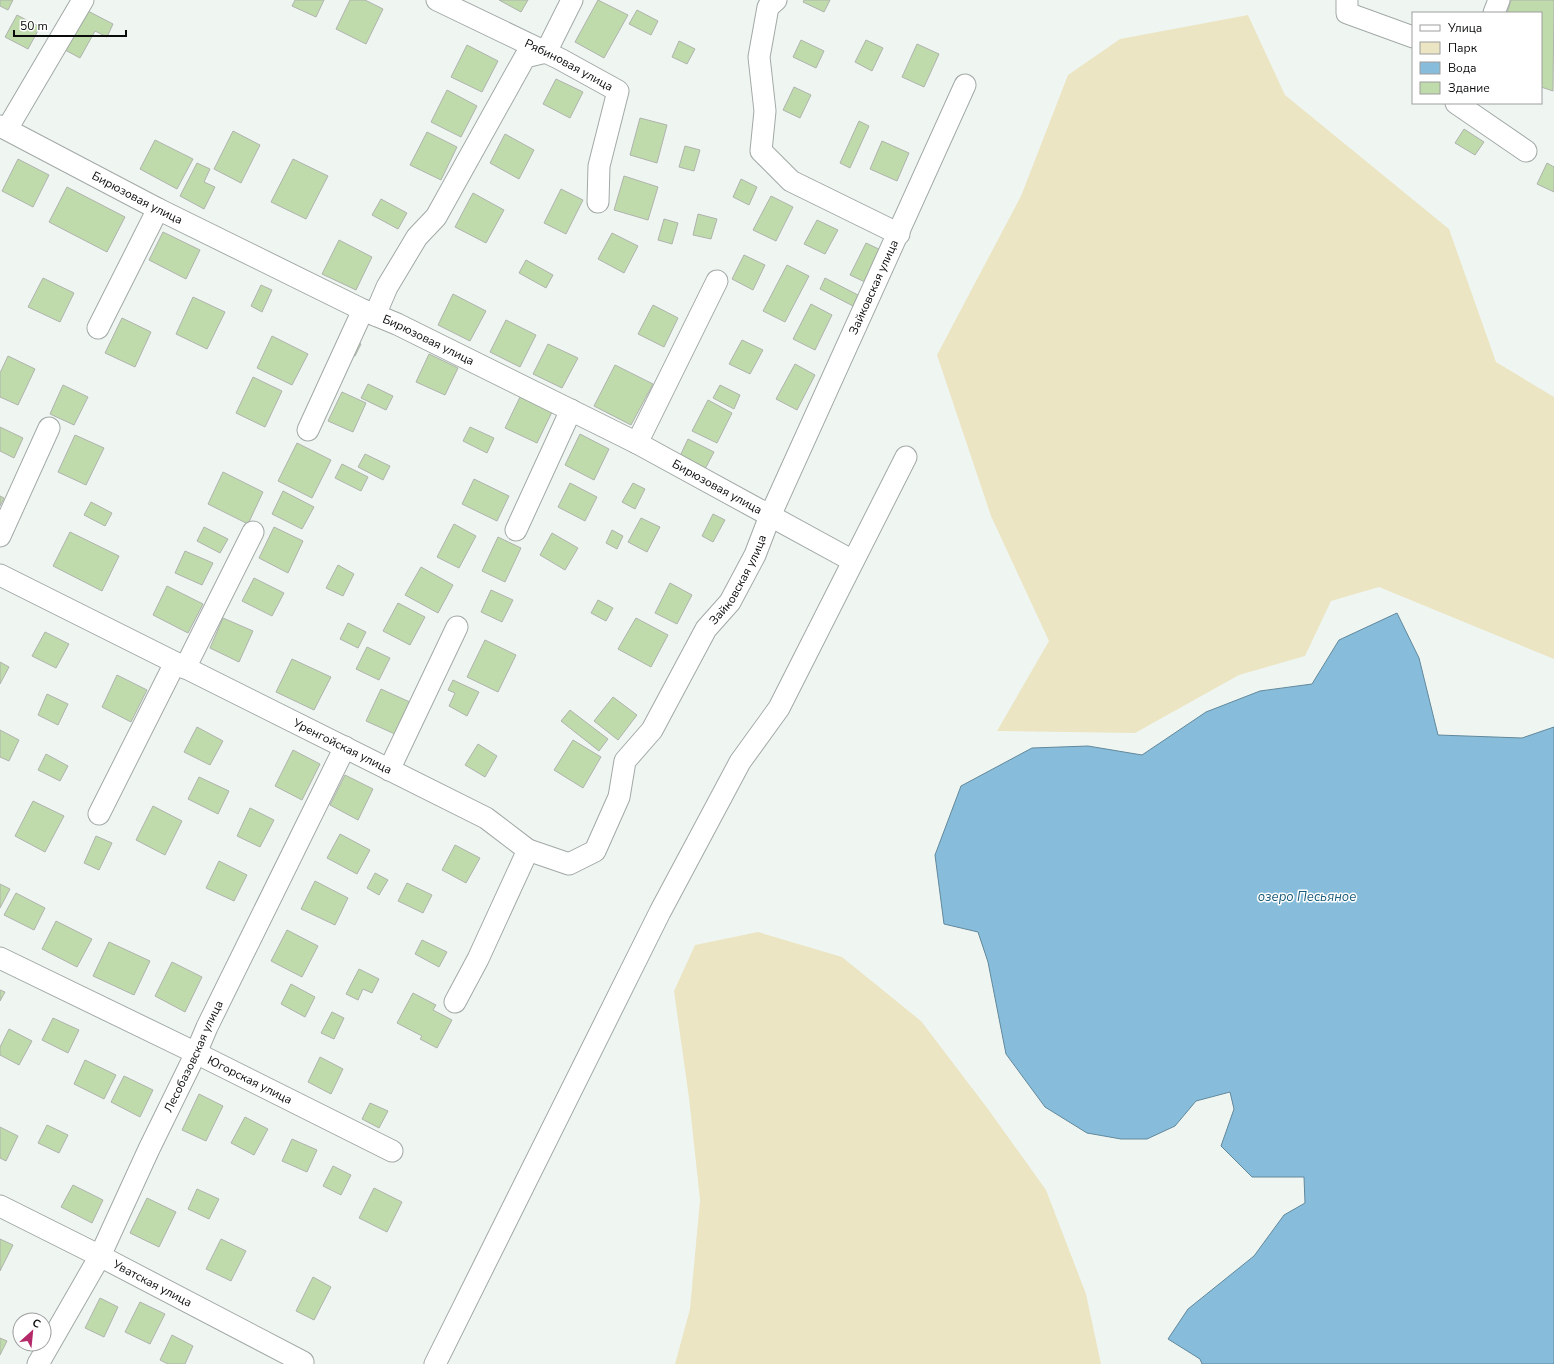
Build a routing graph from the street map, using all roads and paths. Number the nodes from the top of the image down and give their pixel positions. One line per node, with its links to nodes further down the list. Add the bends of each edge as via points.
1 (83, 0): 12 (street)
2 (437, 0): 9 (street, Рябиновая улица)
3 (572, 0): 9 (street)
4 (776, 0): 16 (street, Зайковская улица, via 768,7 759,57 765,111 761,152 791,181)
5 (1347, 0): 8 (street, via 1347,13)
6 (1498, 0): 7 (street)
7 (1494, 12)
8 (1412, 37)
9 (546, 52): 14 (street, Рябиновая улица, via 618,91 599,166); 18 (street, via 525,57 436,217 417,236)
10 (965, 85): 16 (street, Зайковская улица)
11 (1457, 104): 13 (street)
12 (4, 128): 15 (street, Бирюзовая улица)
13 (1526, 152)
14 (598, 202)
15 (158, 210): 18 (street, Бирюзовая улица); 19 (street)
16 (899, 234): 25 (street, Зайковская улица)
17 (718, 281): 23 (street)
18 (369, 312): 20 (street, Бирюзовая улица); 22 (street)
19 (98, 328)
20 (571, 410): 23 (street, Бирюзовая улица); 26 (street)
21 (49, 428): 28 (street)
22 (308, 430)
23 (637, 443): 25 (street, Бирюзовая улица)
24 (906, 457): 29 (street)
25 (770, 516): 29 (street, Бирюзовая улица); 36 (street, Зайковская улица, via 755,555 730,602 706,629 652,730 625,761 619,797 595,852 569,864)
26 (516, 530)
27 (253, 532): 32 (street)
28 (0, 536)
29 (853, 561): 45 (street, via 779,708 740,762 660,912)
30 (0, 575): 32 (street, Уренгойская улица)
31 (457, 627): 34 (street)
32 (180, 665): 33 (street, Уренгойская улица); 35 (street)
33 (345, 747): 34 (street, Уренгойская улица); 39 (street, Лесобазовская улица)
34 (389, 770): 36 (street, Уренгойская улица, via 486,818)
35 (100, 814)
36 (528, 850): 38 (street, via 478,959)
37 (0, 958): 39 (street, Югорская улица)
38 (455, 1002)
39 (196, 1053): 40 (street, Югорская улица); 42 (street, Лесобазовская улица)
40 (392, 1151)
41 (0, 1206): 42 (street, Уватская улица)
42 (100, 1256): 43 (street, Уватская улица); 44 (street, Лесобазовская улица)
43 (303, 1362)
44 (38, 1364)
45 (435, 1364)

